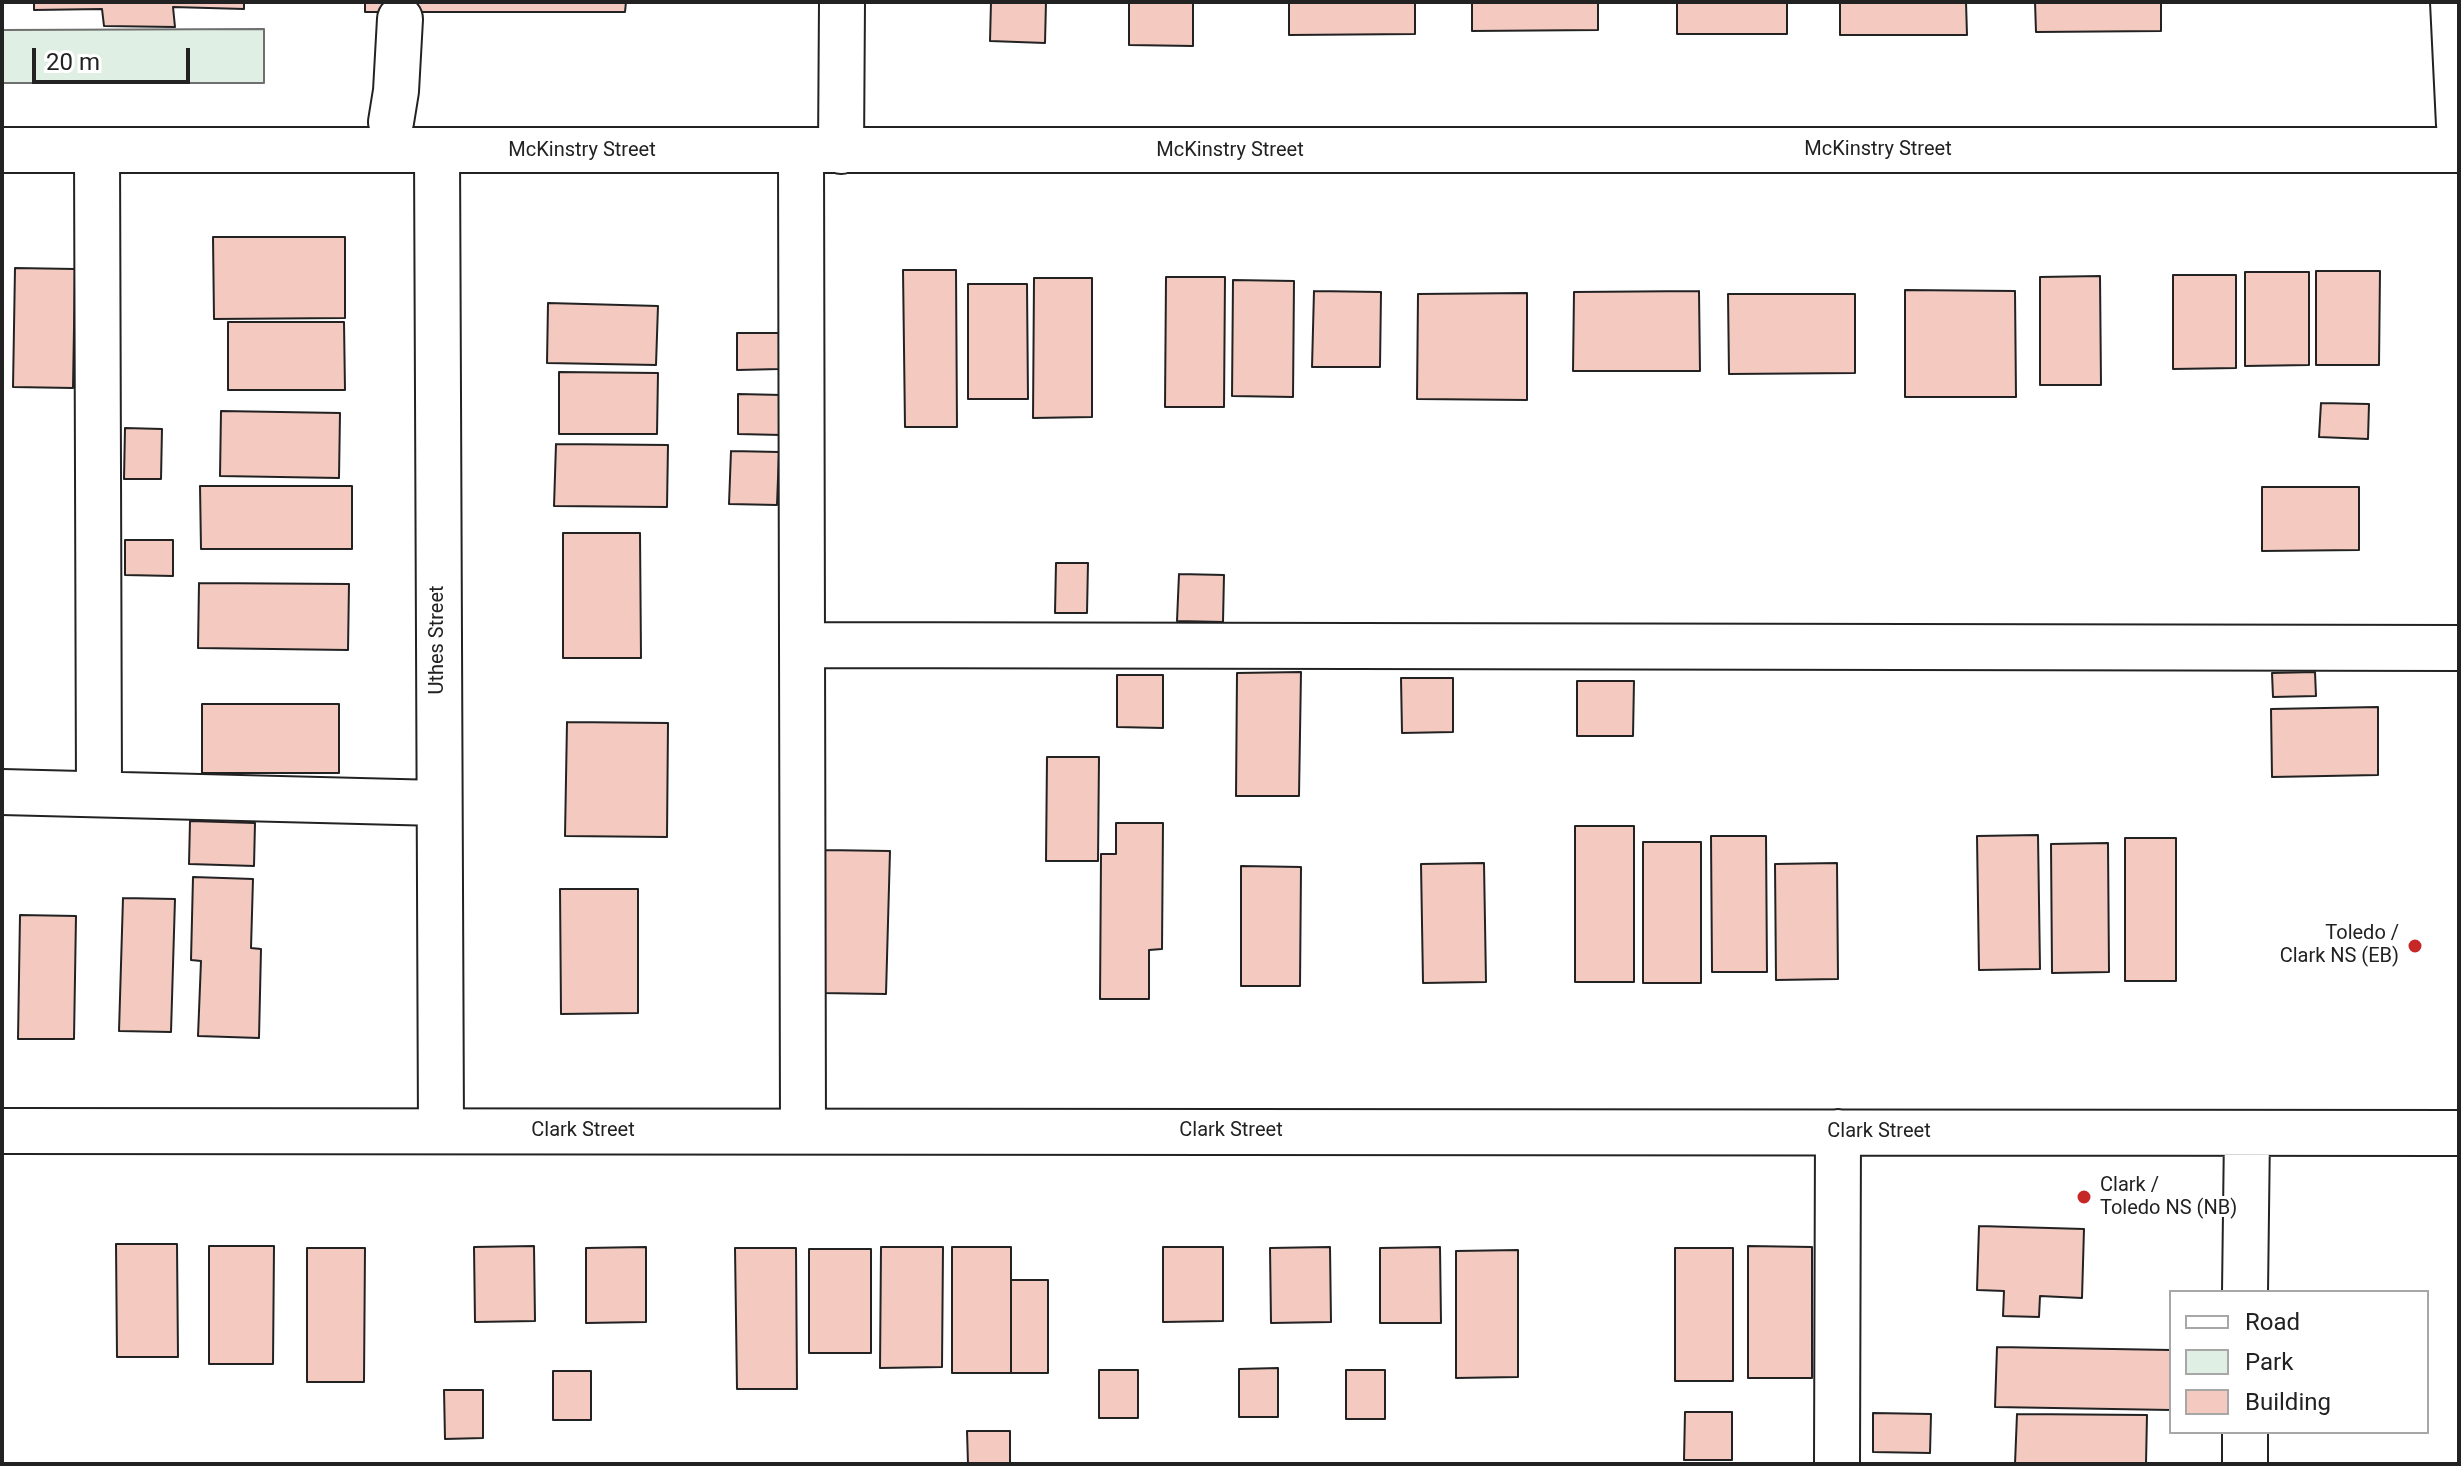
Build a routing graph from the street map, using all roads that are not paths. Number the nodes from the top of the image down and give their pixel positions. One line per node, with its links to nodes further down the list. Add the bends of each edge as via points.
1 (842, 2): 10 (street)
2 (2453, 2): 5 (street)
3 (400, 19): 4 (street)
4 (391, 122)
5 (2459, 125)
6 (2, 150): 7 (street, McKinstry Street)
7 (97, 150): 8 (street, McKinstry Street); 14 (street)
8 (437, 150): 10 (street, McKinstry Street); 15 (street, Uthes Street)
9 (2459, 150): 10 (street, McKinstry Street)
10 (821, 151): 11 (street)
11 (802, 645): 12 (street); 18 (street)
12 (2459, 648)
13 (2, 792): 14 (street)
14 (99, 794): 15 (street)
15 (439, 803): 16 (street, Uthes Street)
16 (441, 1130): 17 (street, Clark Street); 18 (street, Clark Street)
17 (2, 1131)
18 (803, 1131): 19 (street, Clark Street)
19 (1838, 1132): 20 (street, Clark Street); 24 (street)
20 (2247, 1133): 21 (street, Clark Street); 22 (street)
21 (2459, 1133)
22 (2245, 1290)
23 (2245, 1434): 25 (street)
24 (1837, 1464)
25 (2245, 1464)

